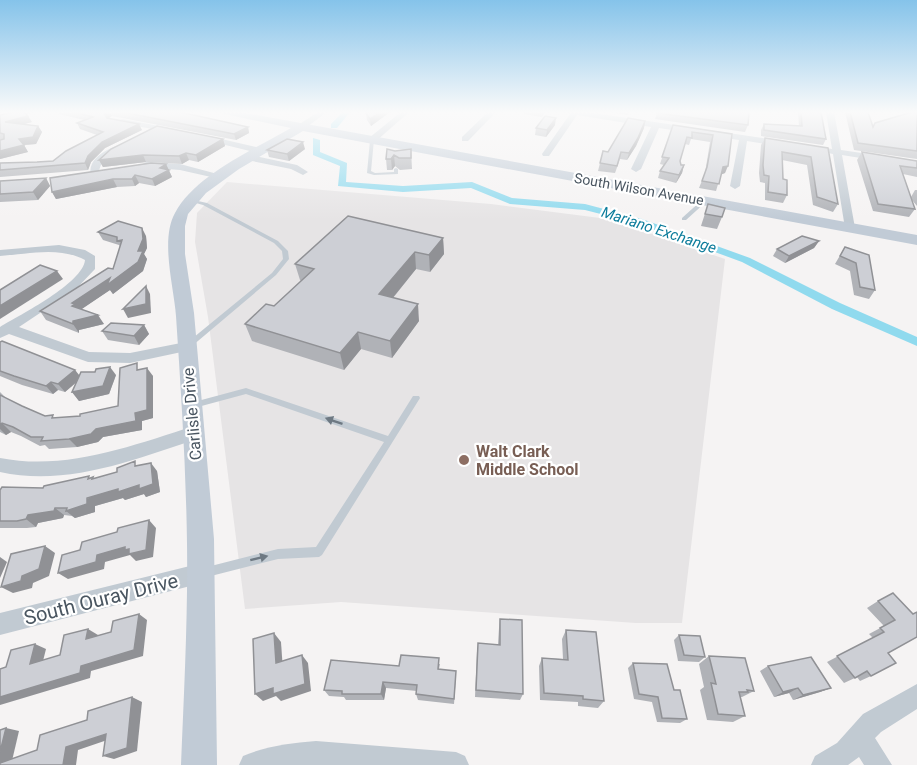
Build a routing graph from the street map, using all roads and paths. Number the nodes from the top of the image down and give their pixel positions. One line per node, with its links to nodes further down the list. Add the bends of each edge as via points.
1 (121, 148): 18 (street, via 99,160 90,175)
2 (235, 148): 12 (street)
3 (266, 148): 12 (main road, Carlisle Drive)
4 (371, 148): 16 (lane, via 369,172 396,173)
5 (394, 148): 23 (main road, South Wilson Avenue)
6 (550, 148): 13 (street)
7 (646, 148): 17 (street)
8 (741, 148): 21 (street)
9 (809, 148): 11 (street)
10 (837, 148): 11 (street)
11 (838, 152): 14 (street); 25 (street)
12 (256, 154): 19 (street); 20 (main road, Carlisle Drive)
13 (546, 154)
14 (917, 164)
15 (133, 167): 20 (street, via 169,165)
16 (396, 169)
17 (636, 169)
18 (105, 172)
19 (303, 172)
20 (220, 176): 22 (main road, Carlisle Drive)
21 (735, 186)
22 (191, 200): 29 (main road, Carlisle Drive, via 182,212 177,240); 29 (lane, via 276,242 285,251 286,259 274,274)
23 (704, 201): 24 (lane); 25 (main road, South Wilson Avenue)
24 (684, 219)
25 (850, 228): 26 (main road, South Wilson Avenue)
26 (917, 240)
27 (0, 253): 28 (street, via 66,250 91,258 83,276)
28 (4, 331): 29 (street, via 88,357 130,358)
29 (186, 347): 31 (main road, Carlisle Drive)
30 (416, 398): 33 (lane)
31 (190, 406): 32 (main road, Carlisle Drive); 33 (lane, one-way to 31, via 246,391)
32 (194, 433): 34 (street, via 65,467 28,470); 35 (main road, Carlisle Drive)
33 (389, 440): 35 (lane, one-way to 33, via 278,554 319,552)
34 (0, 465)
35 (202, 573): 36 (street, South Ouray Drive); 39 (main road, Carlisle Drive)
36 (0, 624)
37 (917, 696): 38 (street, via 872,723)
38 (861, 738): 42 (street); 43 (street)
39 (199, 765)
40 (252, 765): 41 (street, via 284,756 316,754)
41 (456, 765)
42 (824, 765)
43 (879, 765)

